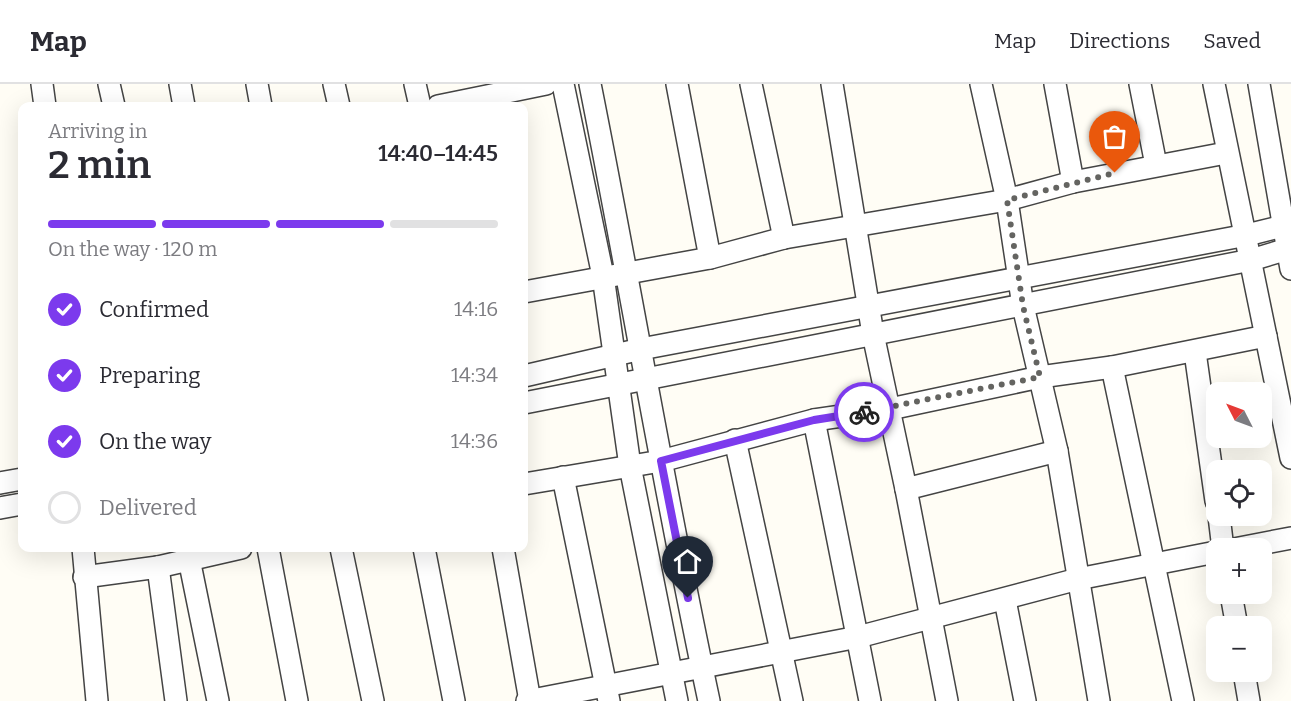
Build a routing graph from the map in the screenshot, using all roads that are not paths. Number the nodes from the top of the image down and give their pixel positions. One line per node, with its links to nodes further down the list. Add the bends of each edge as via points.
1 (42, 84): 19 (street)
2 (109, 84): 20 (street)
3 (180, 84): 21 (street)
4 (256, 84): 22 (street)
5 (334, 84): 23 (street)
6 (416, 84): 24 (street)
7 (546, 84): 18 (street)
8 (563, 84): 38 (street)
9 (590, 84): 37 (street)
10 (677, 84): 35 (street)
11 (751, 84): 33 (street)
12 (832, 84): 31 (street)
13 (981, 84): 29 (street)
14 (1055, 84): 28 (street)
15 (1140, 84): 27 (street)
16 (1214, 84): 26 (street)
17 (1259, 84): 30 (street)
18 (488, 96): 25 (street)
19 (44, 102)
20 (113, 102)
21 (183, 102)
22 (260, 102)
23 (338, 102)
24 (419, 102)
25 (458, 102)
26 (1226, 153): 27 (street); 32 (street)
27 (1156, 165): 28 (street)
28 (1073, 182): 29 (street)
29 (1007, 200): 31 (street); 39 (street)
30 (1287, 225): 32 (street); 34 (street)
31 (856, 227): 33 (street); 42 (street)
32 (1247, 235): 36 (street); 39 (street)
33 (784, 238): 35 (street)
34 (1290, 255): 36 (street)
35 (710, 258): 37 (street)
36 (1251, 260): 41 (street); 44 (street)
37 (628, 271): 38 (street); 45 (street)
38 (603, 276): 40 (street); 47 (street)
39 (1019, 278): 41 (street); 42 (street)
40 (528, 285)
41 (1023, 306): 43 (street); 50 (street)
42 (869, 308): 43 (street); 45 (street)
43 (873, 334): 51 (street); 54 (street)
44 (1266, 336): 46 (street); 58 (street)
45 (641, 349): 47 (street); 51 (street)
46 (1195, 352): 48 (street); 59 (street)
47 (616, 356): 49 (street); 52 (street)
48 (1112, 367): 50 (street); 79 (street)
49 (528, 375)
50 (1040, 377): 54 (street); 57 (street)
51 (646, 378): 52 (street); 60 (street)
52 (619, 383): 53 (street); 61 (street)
53 (528, 402)
54 (890, 409): 55 (street); 66 (street)
55 (814, 420): 56 (street); 85 (street)
56 (735, 440): 60 (street); 86 (street)
57 (1057, 452): 66 (street); 82 (street)
58 (1291, 458)
59 (1210, 460)
60 (661, 461): 61 (street); 87 (street)
61 (630, 466): 62 (street); 88 (street)
62 (563, 477): 65 (street); 90 (street)
63 (18, 480): 64 (street)
64 (0, 483)
65 (528, 483)
66 (906, 489): 84 (street)
67 (18, 505): 68 (street)
68 (0, 508)
69 (1291, 538): 70 (street)
70 (1272, 542)
71 (83, 552): 81 (street)
72 (222, 552): 78 (street)
73 (269, 552): 94 (street)
74 (342, 552): 95 (street)
75 (425, 552): 96 (street)
76 (504, 552): 97 (street)
77 (1206, 554): 79 (street)
78 (189, 559): 80 (street); 93 (street)
79 (1153, 565): 82 (street); 105 (street)
80 (158, 567): 81 (street); 92 (street)
81 (84, 577): 91 (street)
82 (1078, 579): 83 (street); 104 (street)
83 (1005, 600): 84 (street); 103 (street)
84 (932, 616): 85 (street); 102 (street)
85 (858, 637): 86 (street); 101 (street)
86 (783, 652): 87 (street); 100 (street)
87 (702, 667): 88 (street); 99 (street)
88 (671, 673): 90 (street); 98 (street)
89 (1246, 682): 106 (street)
90 (607, 693): 97 (street)
91 (97, 701)
92 (176, 701)
93 (218, 701)
94 (297, 701)
95 (373, 701)
96 (454, 701)
97 (529, 701)
98 (677, 701)
99 (709, 701)
100 (792, 701)
101 (870, 701)
102 (947, 701)
103 (1025, 701)
104 (1097, 701)
105 (1183, 701)
106 (1249, 701)

